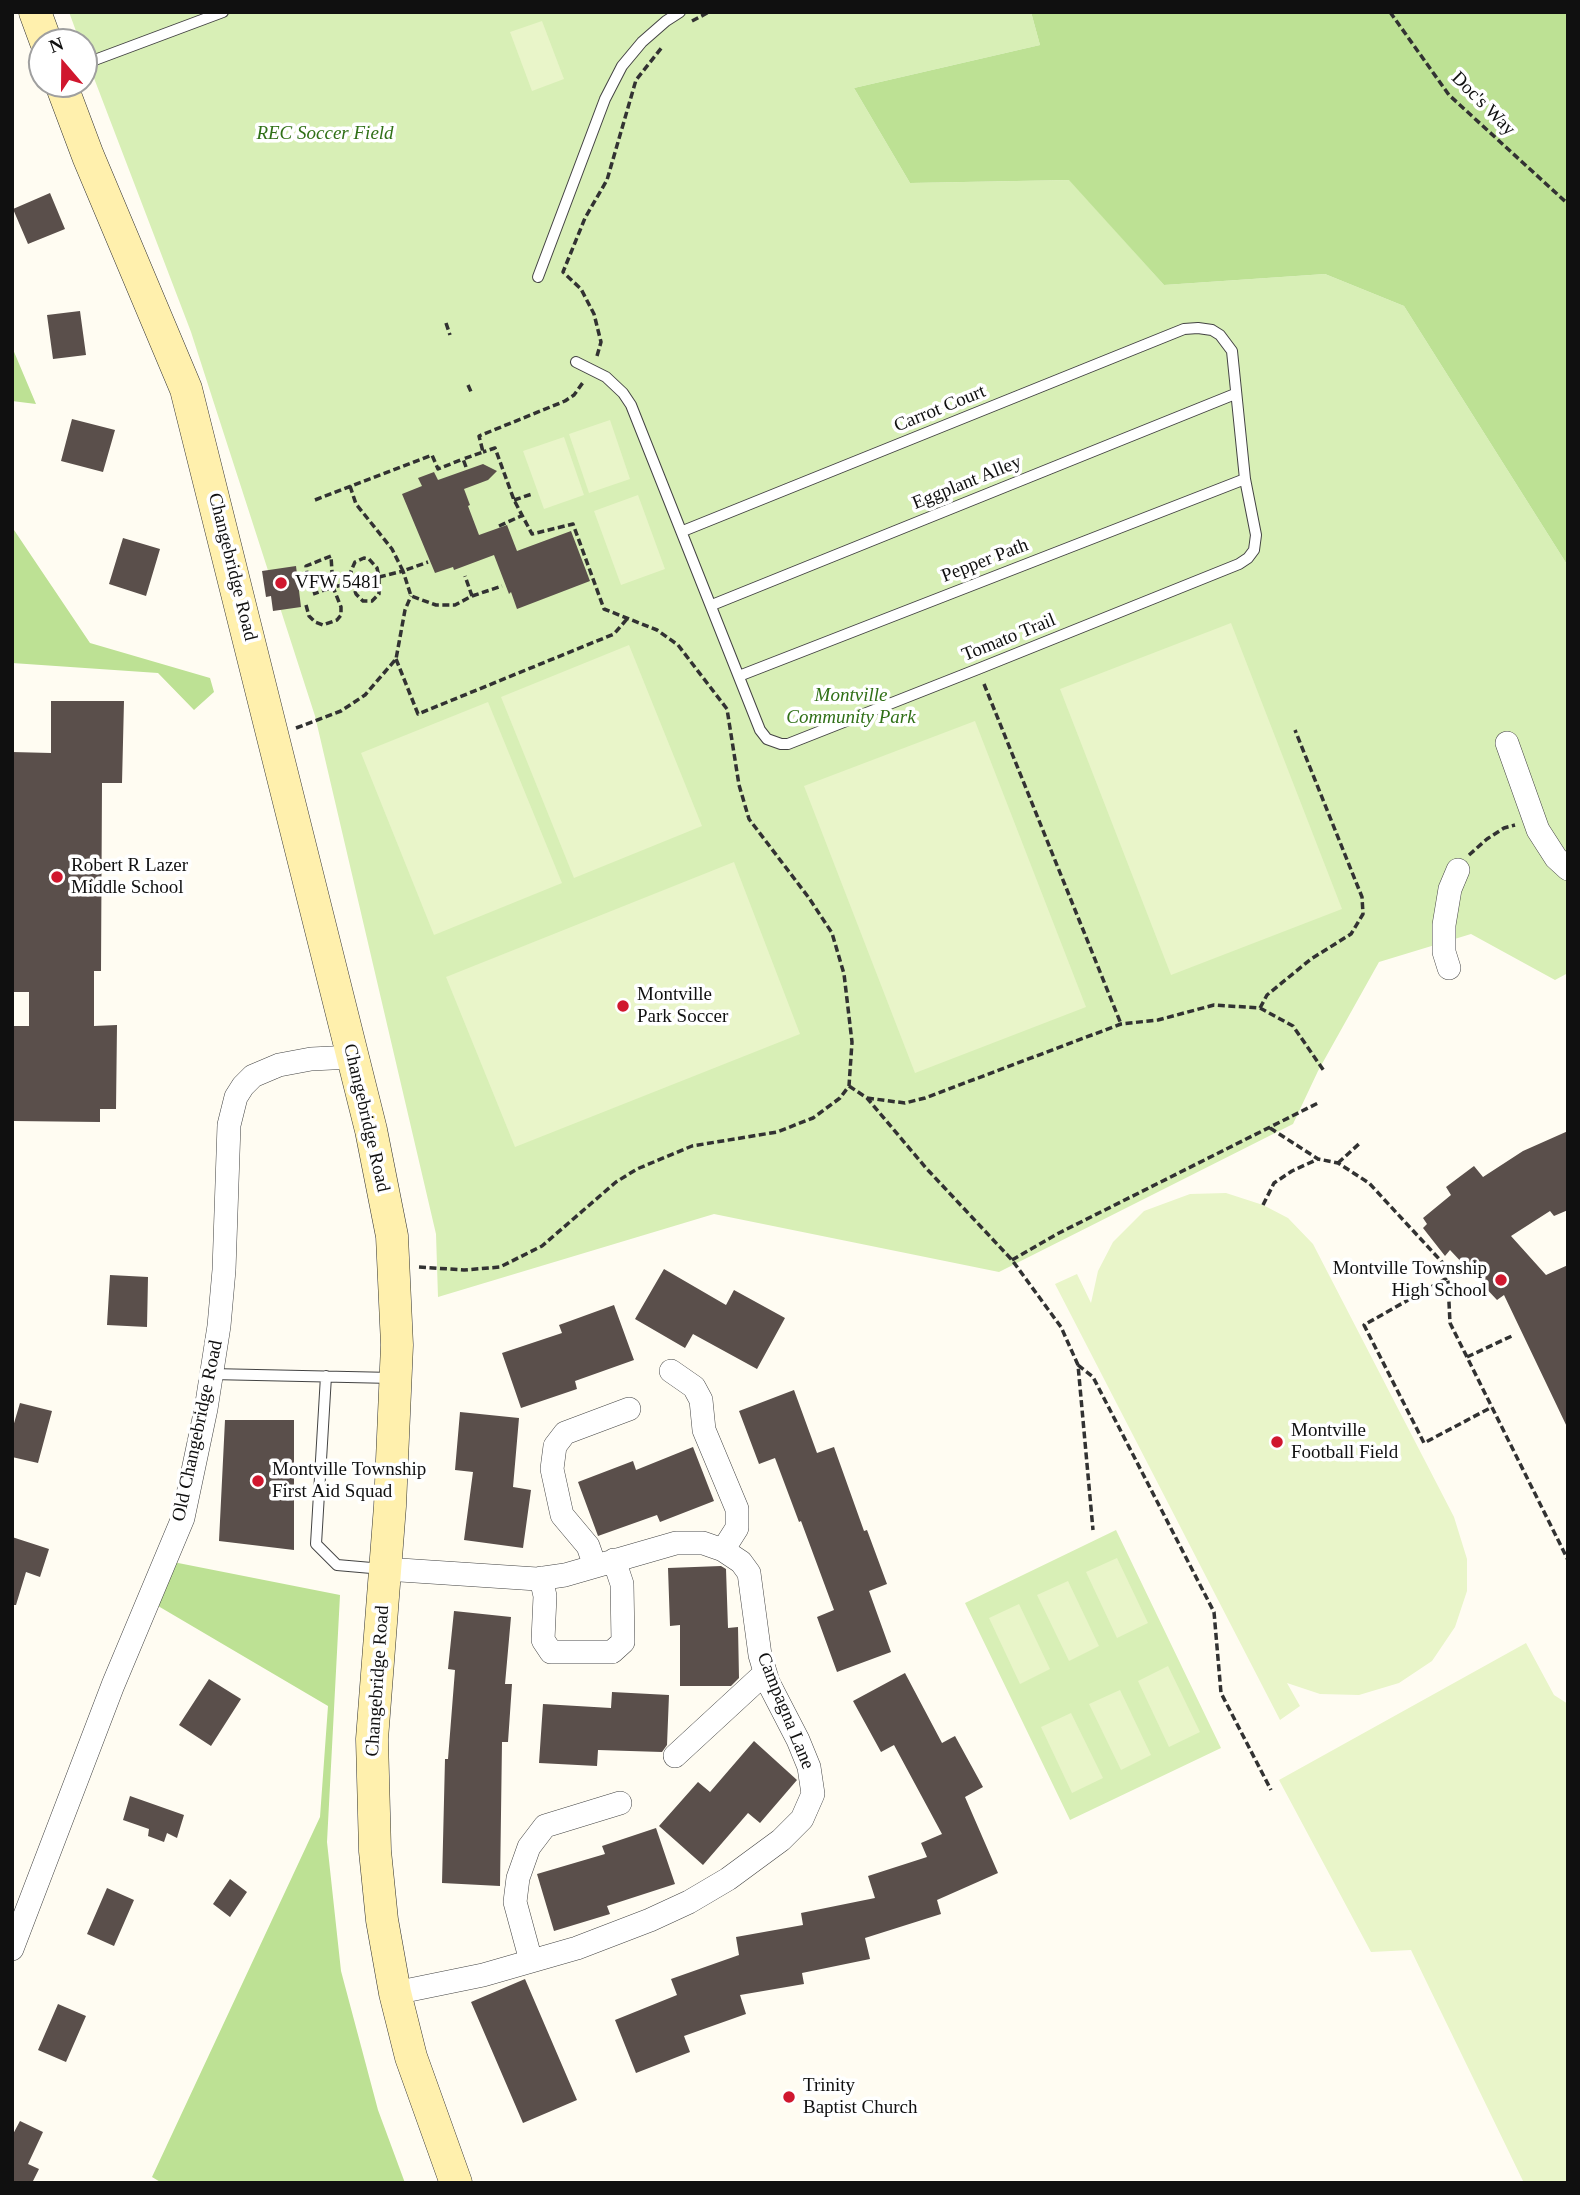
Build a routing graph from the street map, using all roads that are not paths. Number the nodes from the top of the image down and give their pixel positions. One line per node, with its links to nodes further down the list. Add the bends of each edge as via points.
1 (223, 12): 3 (lane)
2 (680, 12): 5 (lane, via 642,42 622,66 605,99)
3 (98, 59)
4 (66, 98): 16 (main road, Changebridge Road, via 186,389)
5 (538, 277)
6 (576, 362): 9 (lane, via 615,384 631,405)
7 (1235, 394): 8 (lane); 9 (lane, Carrot Court, via 1235,359 1220,335 1212,330 1184,329); 10 (lane, Eggplant Alley)
8 (1245, 479): 11 (lane, Pepper Path); 11 (lane, Tomato Trail, via 1256,534 1254,550 1239,564 788,744 771,741 760,730)
9 (683, 531): 10 (lane)
10 (712, 605): 11 (lane)
11 (739, 676)
12 (1507, 743): 13 (street, via 1528,820)
13 (1568, 869)
14 (1458, 870): 15 (street, via 1444,925)
15 (1449, 968)
16 (353, 1057): 18 (street, Old Changebridge Road, via 279,1065 253,1076 236,1097 229,1125 224,1270); 20 (main road, Changebridge Road, via 392,1236)
17 (671, 1371): 22 (street, via 694,1387 701,1400 704,1430 737,1509 737,1528)
18 (211, 1374): 19 (lane); 29 (street, Old Changebridge Road, via 183,1518)
19 (326, 1376): 20 (lane); 24 (lane, via 316,1544 337,1564)
20 (396, 1378): 24 (main road, Changebridge Road)
21 (629, 1409): 23 (street, via 565,1433 555,1446 552,1469 562,1515)
22 (723, 1550): 23 (street, Campagna Lane, via 704,1543 676,1543); 26 (street, Campagna Lane, via 749,1573)
23 (605, 1563): 25 (street, Campagna Lane); 25 (street, via 622,1584 623,1642 612,1652 551,1652 543,1640)
24 (385, 1569): 25 (street, Campagna Lane); 31 (main road, Changebridge Road, via 372,1795 382,1920)
25 (541, 1578)
26 (765, 1673): 27 (street); 30 (street, Campagna Lane, via 813,1780 813,1794 802,1819 728,1879 689,1902 577,1948)
27 (675, 1756)
28 (620, 1803): 30 (street, via 545,1826 529,1847 515,1902)
29 (12, 1949)
30 (531, 1961): 31 (street, Campagna Lane)
31 (395, 1993): 32 (main road, Changebridge Road, via 411,2057)
32 (456, 2183)

